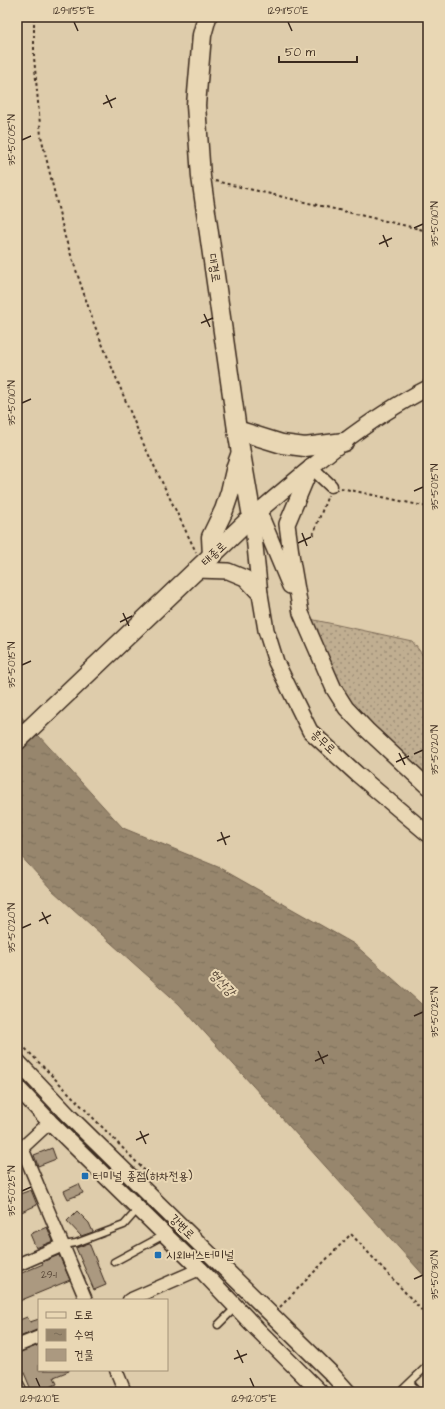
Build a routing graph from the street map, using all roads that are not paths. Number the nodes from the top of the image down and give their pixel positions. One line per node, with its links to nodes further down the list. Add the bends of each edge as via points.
1 (207, 17): 3 (main road, 대경로, via 202,35 196,105 201,177)
2 (428, 388): 4 (street, 태종로)
3 (237, 430): 4 (main road, via 282,444 305,447); 5 (main road, 대경로)
4 (344, 442): 6 (street, 태종로)
5 (241, 453): 8 (main road, 대경로); 9 (main road, via 224,510)
6 (311, 467): 7 (street); 8 (street, 태종로); 11 (street, via 287,524)
7 (331, 486)
8 (254, 513): 9 (main road, 태종로); 10 (street, 흥무로); 11 (street)
9 (203, 564): 10 (street, via 245,578); 12 (main road, 태종로)
10 (260, 594): 14 (street, 흥무로, via 266,630 276,662 310,732)
11 (301, 613): 13 (street, via 334,689 346,708)
12 (17, 742)
13 (428, 787)
14 (428, 834)
15 (17, 1062): 38 (street, 강변로)
16 (17, 1087): 17 (street, 강변로)
17 (50, 1122): 18 (street); 19 (street, 강변로)
18 (19, 1149): 21 (street)
19 (138, 1209): 20 (street, 강변로); 21 (lane, via 124,1225 76,1243)
20 (164, 1235): 22 (lane); 24 (street, 강변로)
21 (63, 1245): 23 (street); 25 (street)
22 (114, 1262)
23 (17, 1264)
24 (200, 1269): 26 (street); 27 (street, 강변로)
25 (86, 1299)
26 (131, 1299)
27 (236, 1307): 28 (lane); 37 (street, 강변로)
28 (218, 1325)
29 (38, 1337): 30 (street)
30 (17, 1346)
31 (428, 1365): 33 (lane)
32 (116, 1371): 36 (street)
33 (410, 1383): 39 (lane); 40 (lane)
34 (17, 1384): 35 (street)
35 (20, 1392)
36 (125, 1392)
37 (320, 1392)
38 (348, 1392)
39 (400, 1392)
40 (419, 1392)

